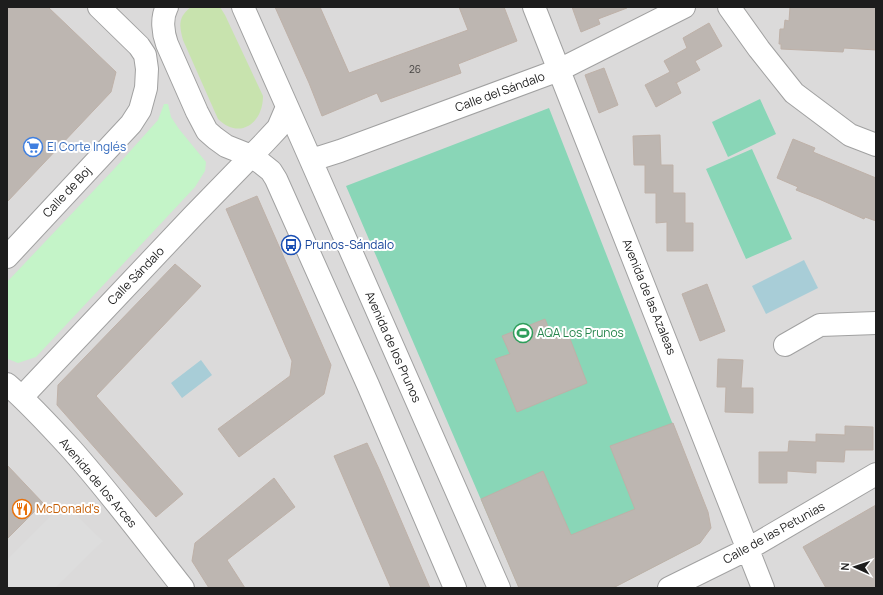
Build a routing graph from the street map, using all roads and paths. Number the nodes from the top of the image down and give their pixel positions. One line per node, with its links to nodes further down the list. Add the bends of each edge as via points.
1 (99, 7): 12 (street, Calle de Boj, via 139,46 144,55 147,69 146,88 140,110 131,124)
2 (243, 7): 8 (street, Avenida de los Prunos)
3 (534, 7): 7 (street, Avenida de las Azaleas)
4 (684, 7): 7 (street, Calle del Sándalo)
5 (730, 7): 9 (street, via 794,93 850,135)
6 (163, 8): 10 (street, via 164,36 208,131 226,146)
7 (559, 70): 11 (street, Calle del Sándalo, via 325,156); 17 (street, Avenida de las Azaleas)
8 (287, 107): 10 (street, via 278,128); 11 (street, Avenida de los Prunos)
9 (876, 145)
10 (252, 156): 15 (street, Calle Sándalo); 19 (street, via 271,171 276,179)
11 (309, 156): 20 (street, Avenida de los Prunos)
12 (7, 257)
13 (876, 323): 14 (street, via 820,325)
14 (786, 345)
15 (14, 391): 18 (street, Avenida de los Arces, via 51,426 94,475)
16 (876, 474): 17 (street, Calle de las Petunias)
17 (748, 549): 21 (street, Calle de las Petunias); 22 (street, Avenida de las Azaleas)
18 (183, 588)
19 (455, 588)
20 (499, 588)
21 (670, 588)
22 (763, 588)

